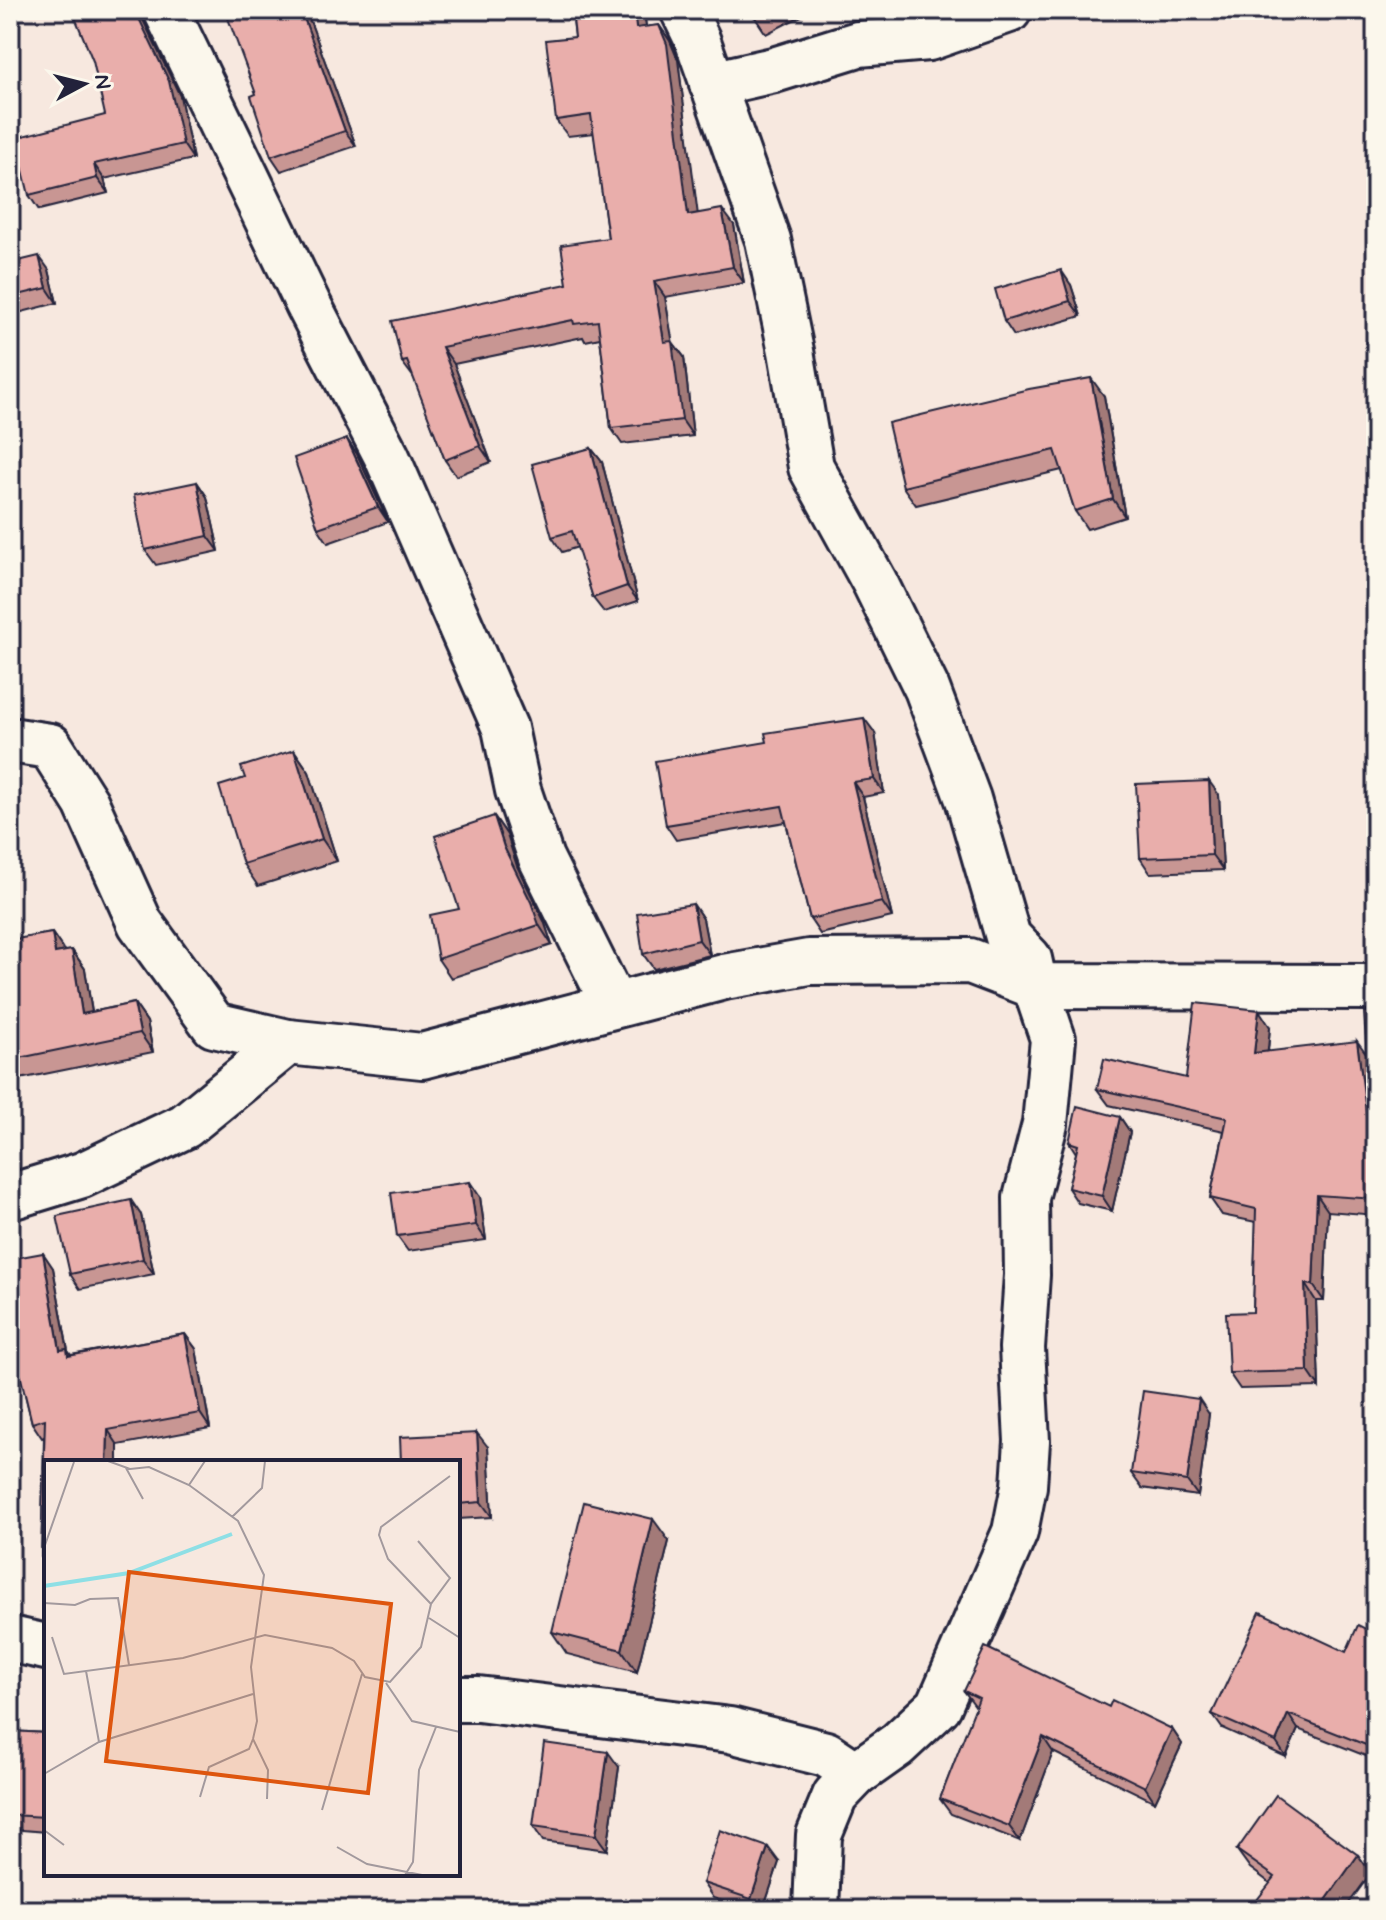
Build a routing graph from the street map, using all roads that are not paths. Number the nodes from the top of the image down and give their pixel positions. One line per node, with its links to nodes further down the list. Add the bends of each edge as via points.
1 (166, 10): 8 (street, via 387,457 505,728 518,790 541,858)
2 (683, 10): 4 (street)
3 (1009, 10): 4 (street, via 929,38 858,44)
4 (712, 84): 6 (street, via 768,240 811,467 927,689 968,799 1008,937 1029,959)
5 (10, 740): 9 (street, via 50,746 86,803 140,923 214,1025)
6 (1035, 986): 7 (street); 8 (street, via 970,961 809,962); 14 (street, via 1053,1039 1045,1124 1026,1198 1022,1348 1027,1441 1015,1532 939,1706)
7 (1376, 987)
8 (614, 1005): 9 (street, via 422,1056)
9 (288, 1042): 10 (street, via 185,1126 82,1175)
10 (10, 1197)
11 (10, 1639): 12 (street)
12 (44, 1647)
13 (460, 1699): 14 (street, via 730,1730 826,1754)
14 (856, 1774): 15 (street, via 835,1796 819,1835)
15 (816, 1910)

